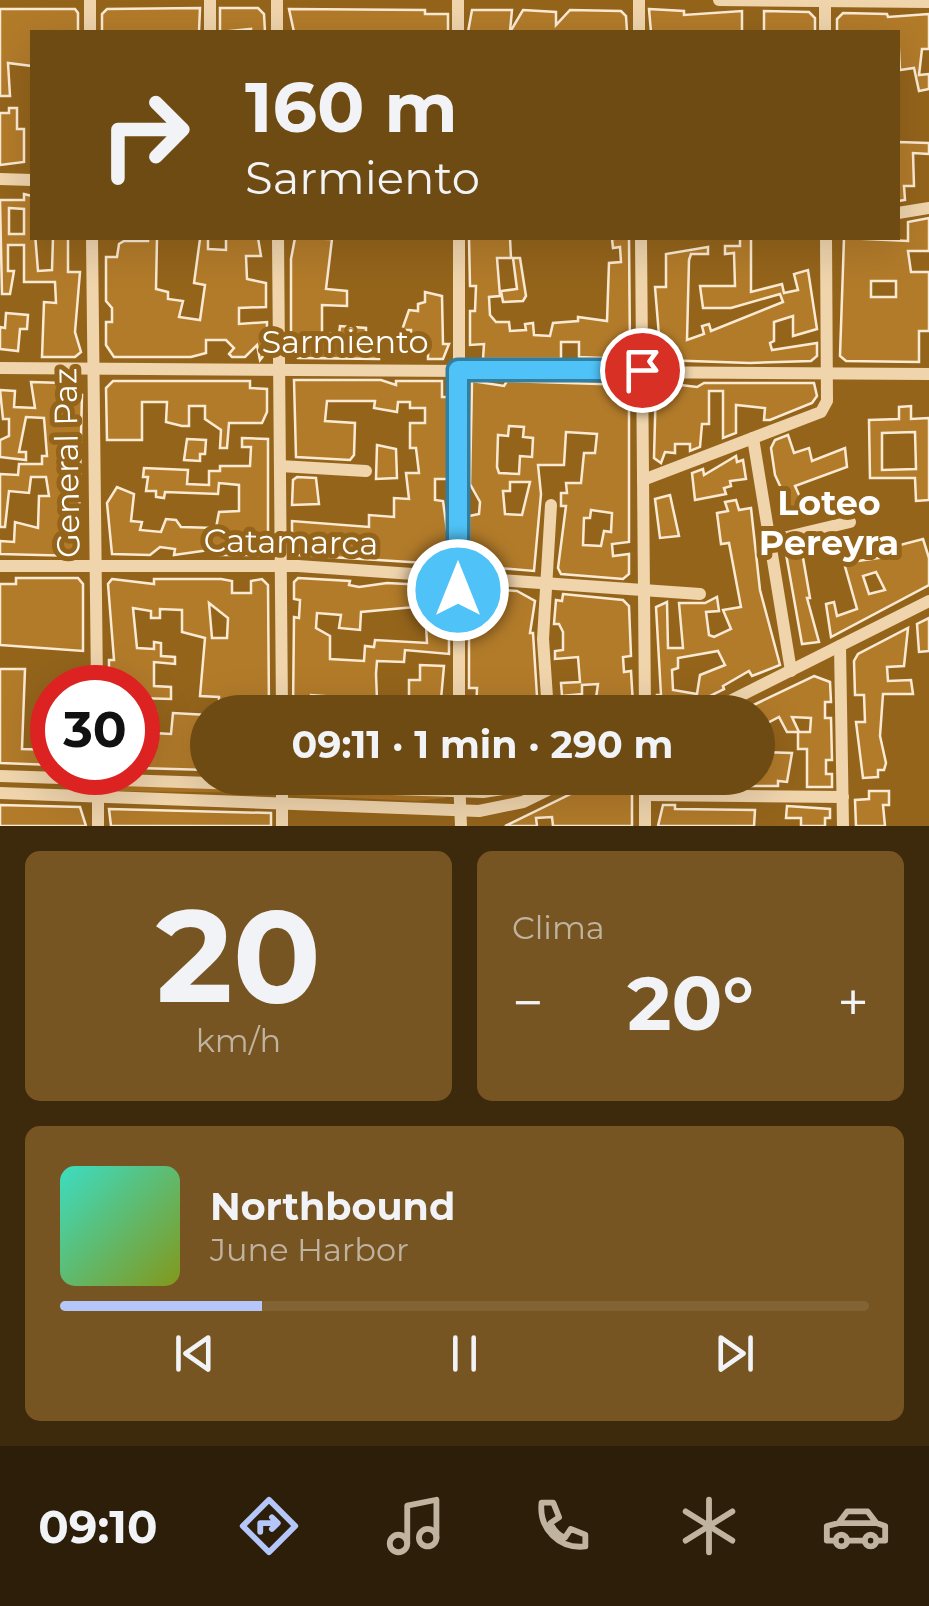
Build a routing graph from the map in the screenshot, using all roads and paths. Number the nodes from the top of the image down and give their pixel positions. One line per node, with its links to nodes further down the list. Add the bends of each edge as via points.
1 (90, 0): 9 (street)
2 (210, 0): 10 (street)
3 (276, 0): 11 (street)
4 (458, 0): 12 (street)
5 (639, 0): 13 (street)
6 (719, 0): 7 (street)
7 (825, 0): 8 (street); 14 (street)
8 (929, 2)
9 (90, 30)
10 (210, 30)
11 (277, 30)
12 (458, 30)
13 (639, 30)
14 (825, 30)
15 (0, 179): 16 (street)
16 (30, 180)
17 (929, 208): 18 (street)
18 (900, 213)
19 (92, 240): 25 (street, General Paz)
20 (278, 240): 26 (street)
21 (459, 240): 27 (street)
22 (641, 240): 28 (street)
23 (826, 240): 29 (street)
24 (0, 368): 25 (street, Sarmiento)
25 (94, 368): 26 (street, Sarmiento); 40 (street, General Paz)
26 (279, 369): 27 (street, Sarmiento); 32 (street)
27 (458, 370): 28 (street, Sarmiento); 41 (street)
28 (642, 370): 29 (street, Sarmiento); 34 (street)
29 (827, 373): 30 (street, Sarmiento); 31 (street, via 828,401 821,412)
30 (929, 374)
31 (754, 438): 34 (street); 37 (street)
32 (280, 466): 33 (street); 39 (street)
33 (366, 471)
34 (643, 480): 43 (street)
35 (550, 505): 42 (street)
36 (850, 522): 37 (street)
37 (770, 540): 48 (street)
38 (0, 566): 40 (street, Catamarca)
39 (280, 566): 40 (street, Catamarca); 41 (street, Catamarca); 49 (street)
40 (96, 567): 47 (street, General Paz)
41 (458, 576): 42 (street, Catamarca); 50 (street)
42 (546, 582): 43 (street, Catamarca); 51 (street)
43 (644, 590): 44 (street, Catamarca); 52 (street)
44 (700, 594)
45 (929, 601): 46 (street)
46 (840, 646): 48 (street); 66 (street)
47 (97, 665)
48 (791, 671): 53 (street)
49 (282, 695)
50 (459, 695)
51 (547, 695)
52 (644, 695)
53 (742, 695)
54 (0, 776): 55 (street)
55 (30, 776)
56 (160, 780): 57 (street)
57 (190, 782)
58 (190, 792): 65 (street)
59 (0, 794): 65 (street)
60 (282, 795): 70 (street)
61 (339, 795): 68 (street)
62 (459, 795): 68 (street)
63 (528, 795): 67 (street)
64 (645, 795): 66 (street); 72 (street)
65 (98, 796): 69 (street)
66 (843, 797): 73 (street)
67 (498, 809): 68 (street); 71 (street)
68 (460, 810): 71 (street)
69 (98, 826)
70 (282, 826)
71 (462, 826)
72 (645, 826)
73 (843, 826)

